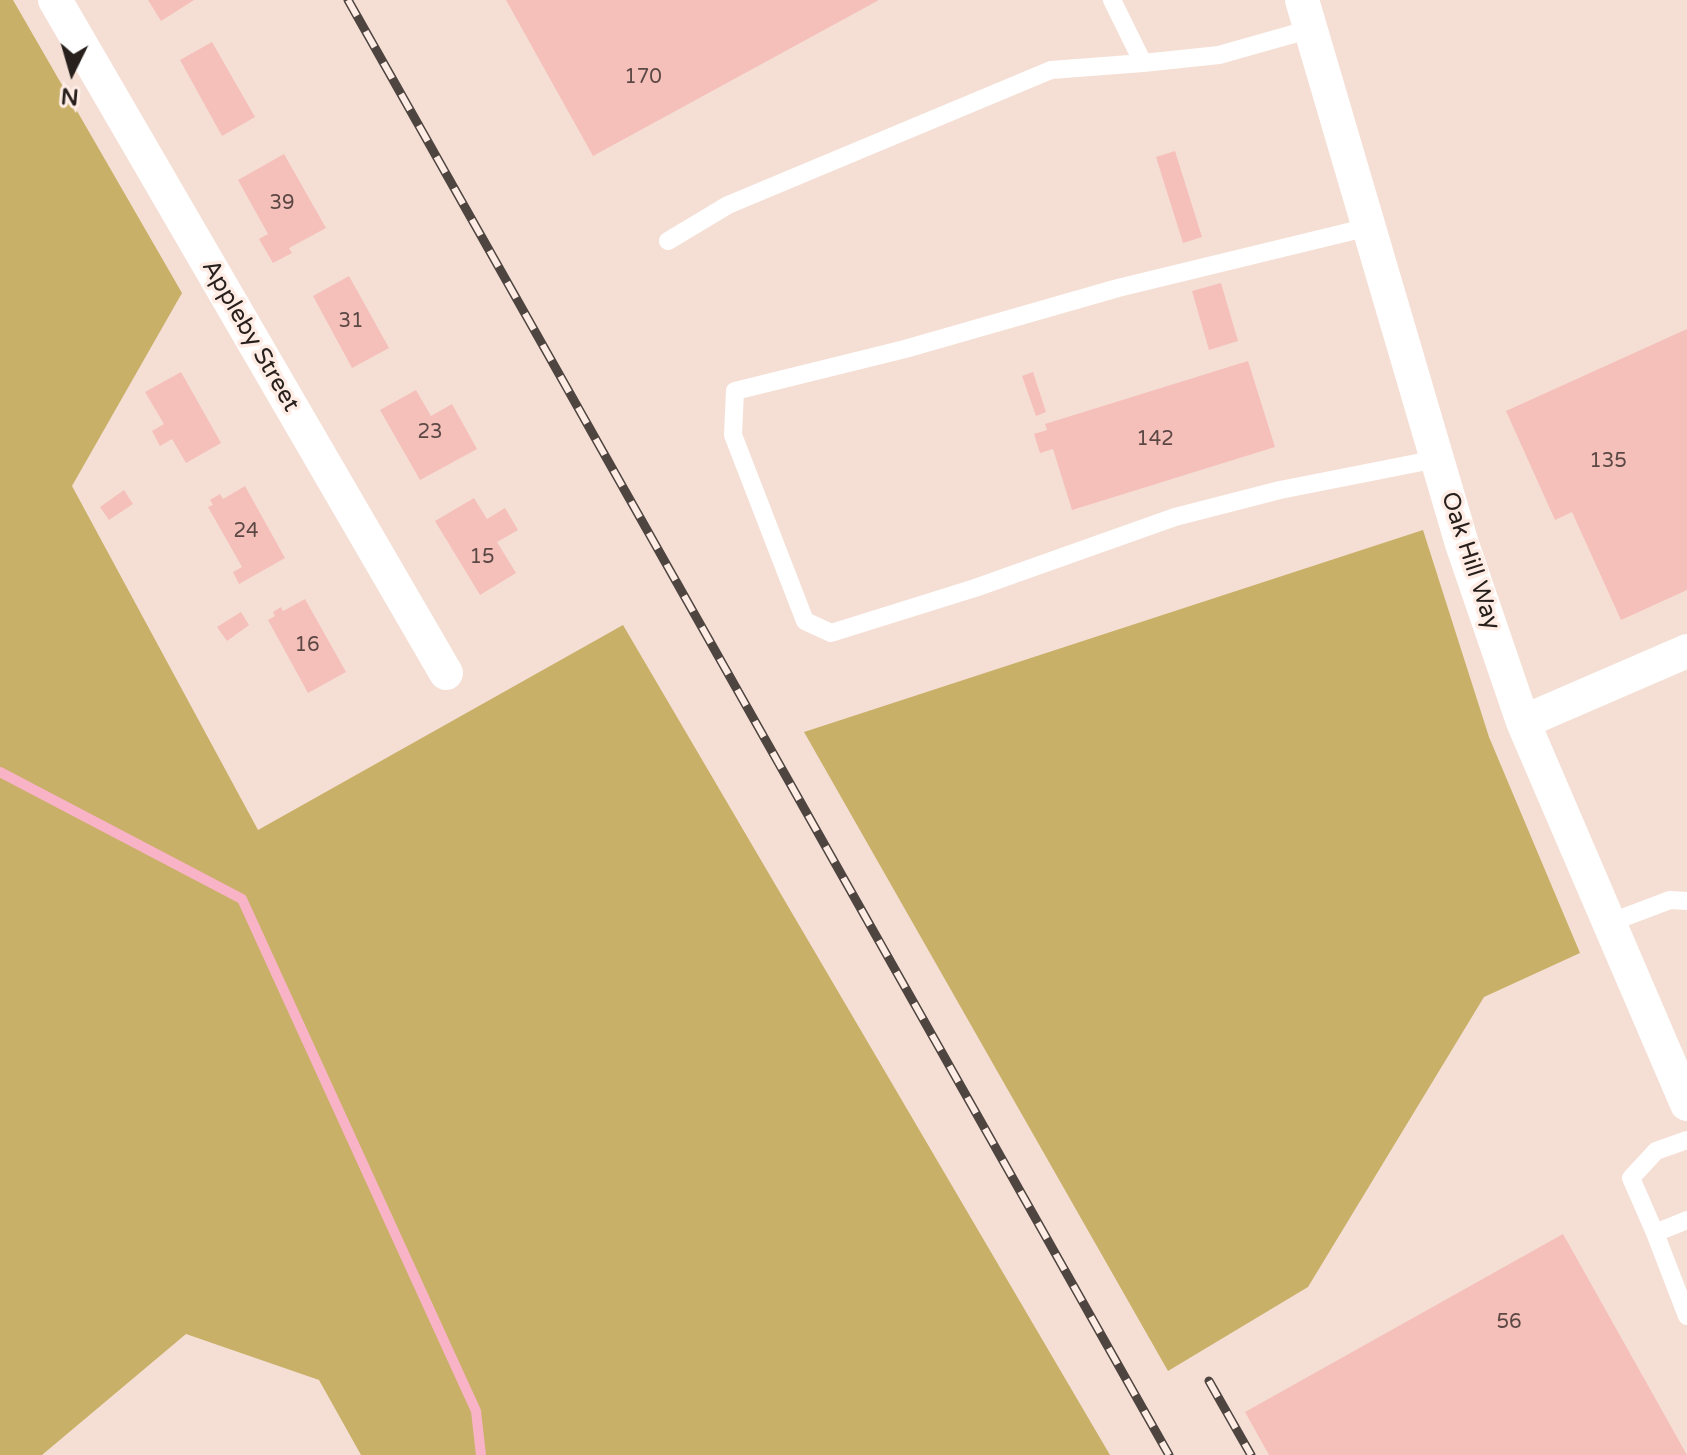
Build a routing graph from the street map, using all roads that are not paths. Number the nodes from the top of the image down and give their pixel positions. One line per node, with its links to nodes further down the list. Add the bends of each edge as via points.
1 (55, 0): 9 (street, Appleby Street)
2 (1112, 0): 4 (lane)
3 (1307, 15): 4 (lane, via 1219,55); 5 (street, Oak Hill Way)
4 (1143, 63): 6 (lane, via 1051,70 728,205)
5 (1369, 227): 7 (street, Oak Hill Way); 7 (lane, via 735,391 733,435 805,621 831,633 1175,517)
6 (668, 241)
7 (1437, 459): 10 (street, Oak Hill Way)
8 (1687, 651): 10 (street)
9 (446, 673)
10 (1523, 722): 12 (street, Oak Hill Way)
11 (1687, 901): 12 (lane, via 1670,900)
12 (1609, 923): 13 (street, Oak Hill Way)
13 (1683, 1082)
14 (1687, 1140): 16 (lane, via 1656,1151 1631,1178)
15 (1687, 1220): 16 (lane)
16 (1655, 1233): 17 (lane)
17 (1687, 1316)

